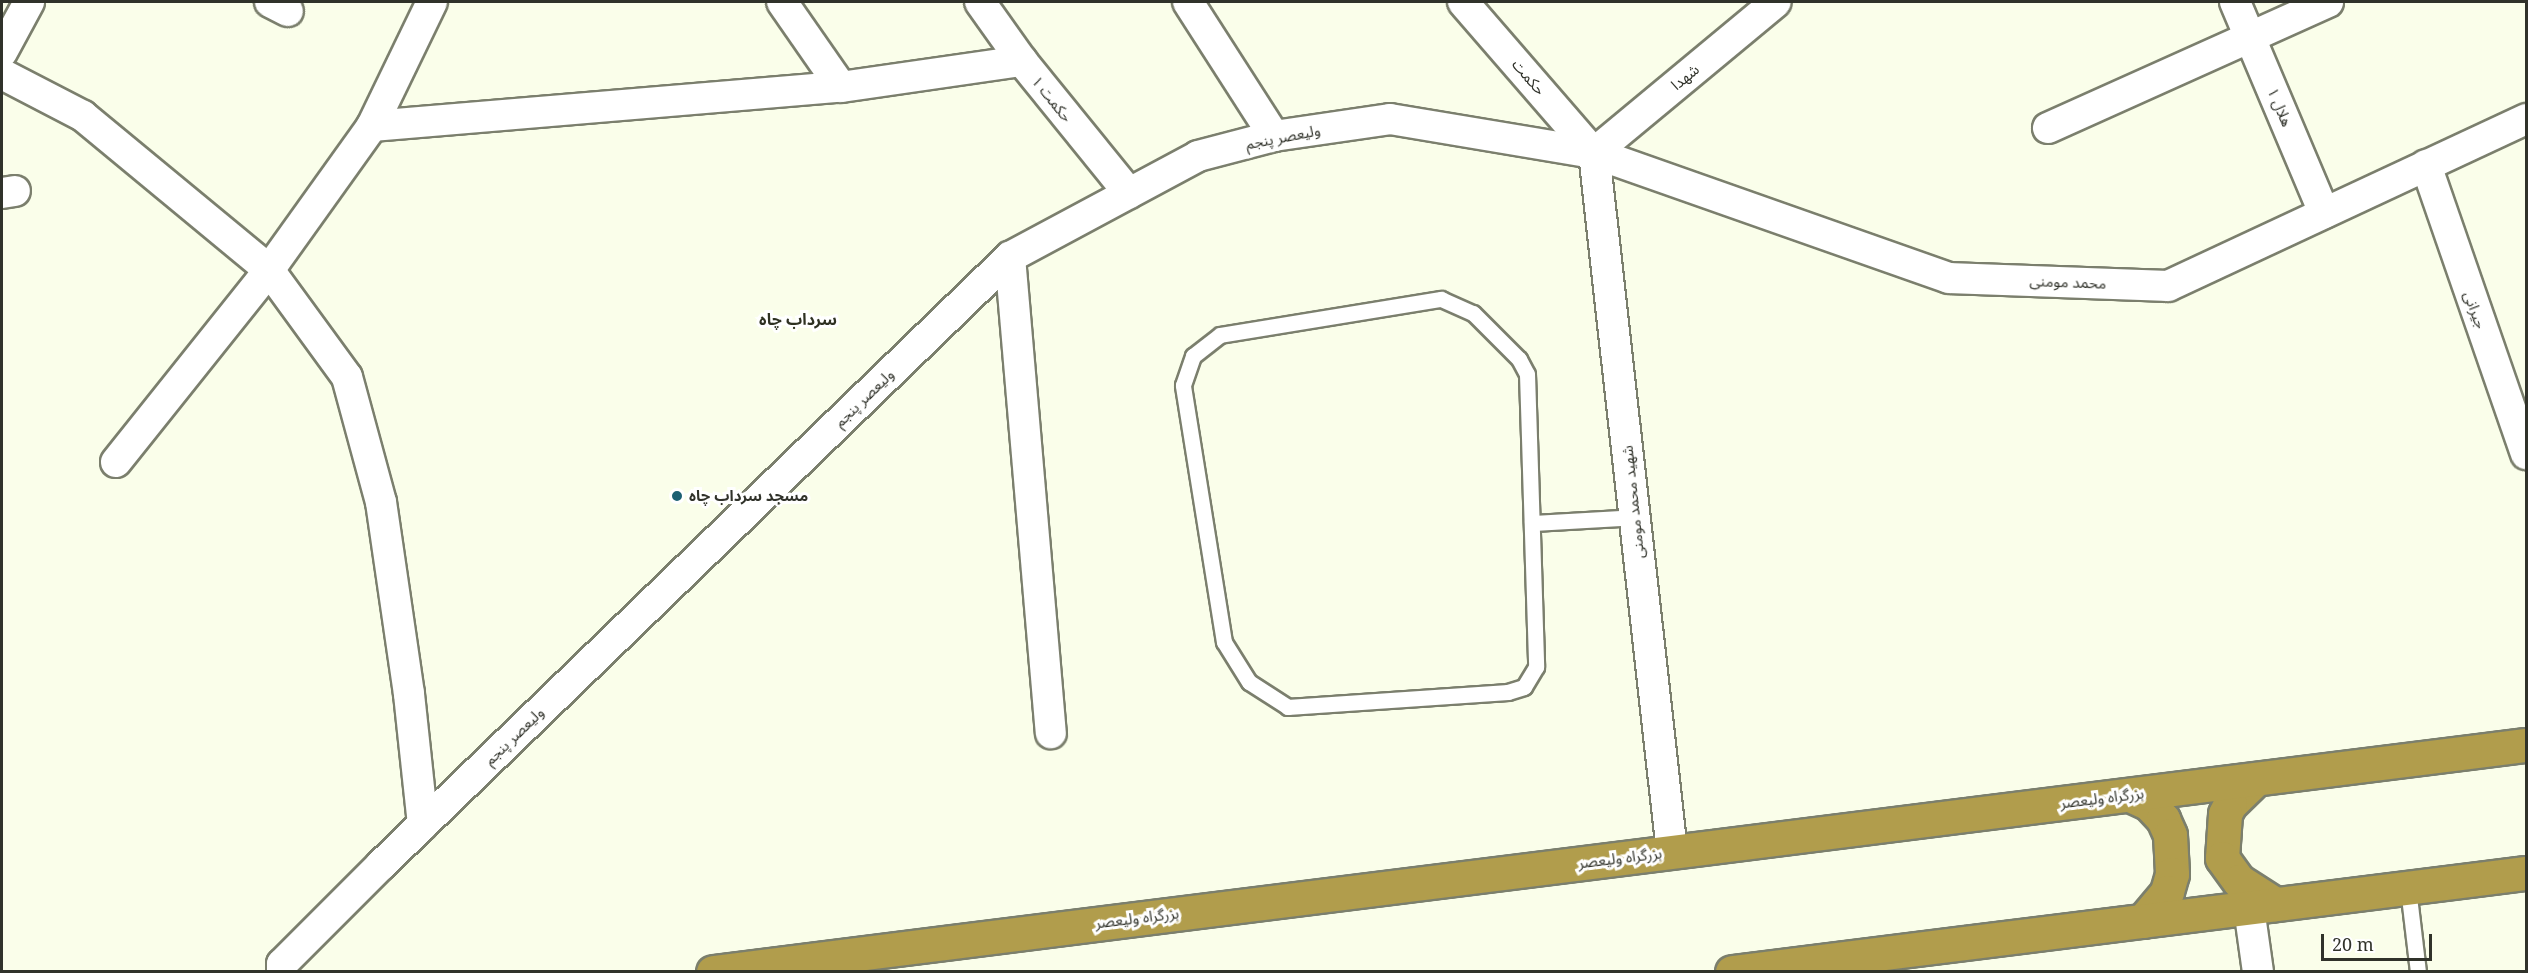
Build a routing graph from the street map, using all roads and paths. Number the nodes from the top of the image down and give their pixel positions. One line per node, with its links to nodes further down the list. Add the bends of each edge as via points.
1 (29, 2): 11 (street)
2 (432, 2): 16 (street)
3 (782, 2): 14 (street)
4 (980, 2): 12 (street, حکمت ۱)
5 (1188, 2): 18 (street)
6 (1463, 2): 19 (street, حکمت)
7 (1776, 2): 19 (street, شهدا)
8 (2235, 2): 10 (street, هلال ۱)
9 (2328, 2): 10 (street)
10 (2250, 37): 17 (street); 22 (street, هلال ۱)
11 (2, 51)
12 (1022, 61): 14 (street); 21 (street, حکمت ۱)
13 (2, 74): 24 (street, via 83,116)
14 (841, 87): 16 (street)
15 (2526, 118): 20 (street, محمد مومنی)
16 (372, 126): 24 (street)
17 (2048, 128)
18 (1274, 136): 19 (street, ولیعصر پنجم, via 1390,119); 21 (street, ولیعصر پنجم, via 1198,156)
19 (1594, 153): 22 (street, محمد مومنی, via 1948,278 2168,286); 27 (street, شهید محمد مومنی)
20 (2426, 165): 22 (street, محمد مومنی); 25 (street, جیرانی)
21 (1129, 193): 23 (street, ولیعصر پنجم)
22 (2324, 213)
23 (1010, 257): 29 (street); 33 (street, ولیعصر پنجم)
24 (269, 270): 26 (street); 33 (street, via 347,377 381,502)
25 (2526, 454)
26 (116, 462)
27 (1635, 517): 28 (lane); 34 (street, شهید محمد مومنی)
28 (1532, 523): 28 (lane, via 1527,374 1519,359 1473,313 1441,299 1220,335 1193,356 1183,385 1224,642 1249,682 1288,706 1508,692 1524,687 1536,667)
29 (1052, 734)
30 (2526, 745): 31 (highway, بزرگراه ولیعصر)
31 (2256, 779): 32 (highway, بزرگراه ولیعصر); 37 (highway, via 2225,814 2222,858)
32 (2130, 795): 34 (highway, بزرگراه ولیعصر); 38 (highway, via 2149,804 2163,819 2170,835 2172,874 2167,892)
33 (423, 824): 39 (street, ولیعصر پنجم, via 282,964)
34 (1672, 852): 40 (highway, بزرگراه ولیعصر)
35 (2526, 873): 36 (highway)
36 (2408, 888): 37 (highway); 43 (lane)
37 (2262, 906): 38 (highway); 42 (street)
38 (2143, 921): 41 (highway)
39 (282, 972)
40 (713, 972)
41 (1732, 972)
42 (2258, 972)
43 (2418, 972)

